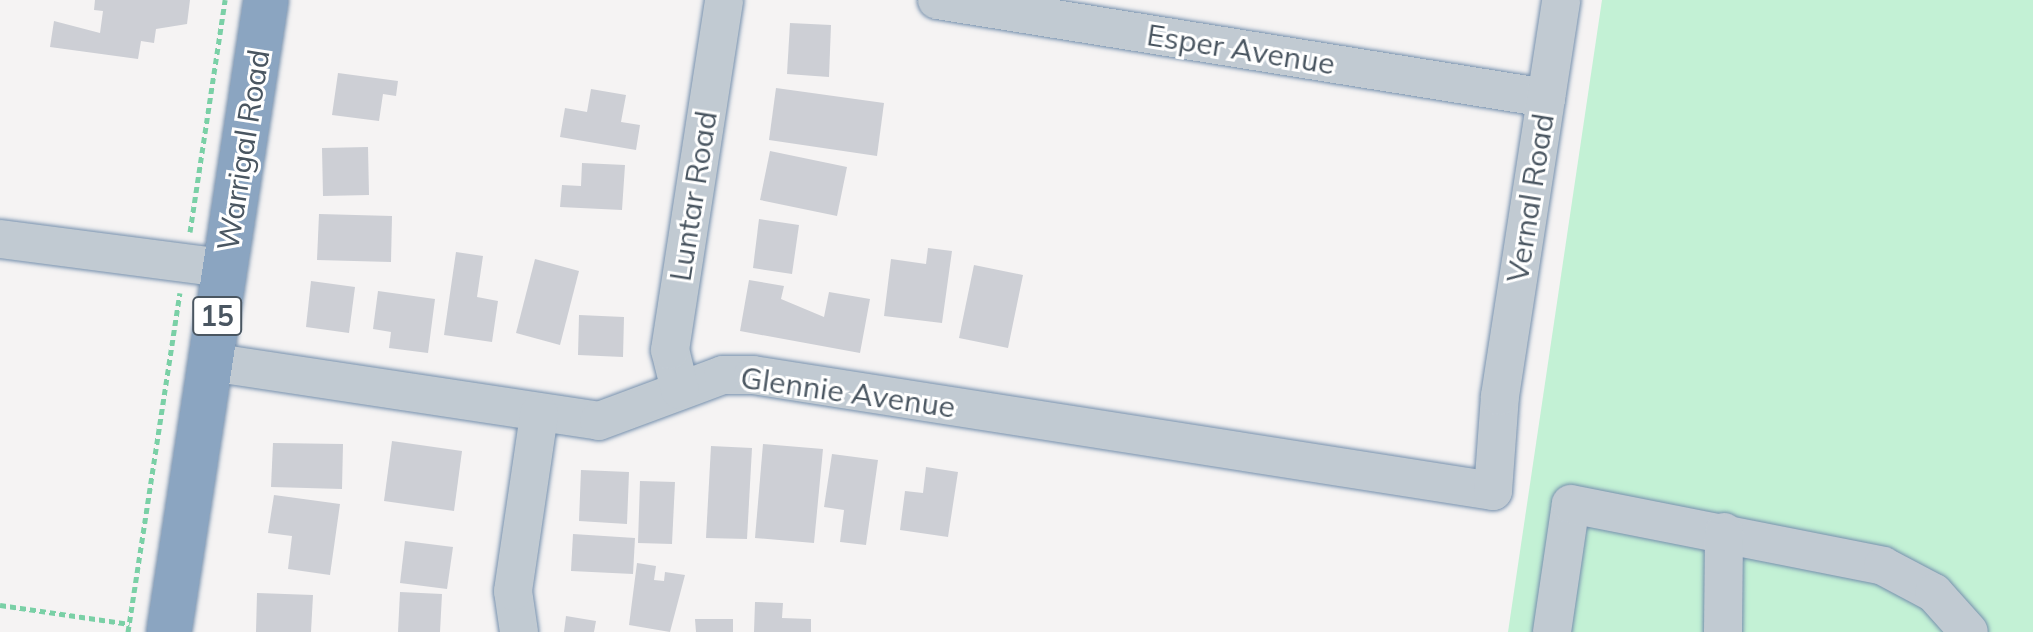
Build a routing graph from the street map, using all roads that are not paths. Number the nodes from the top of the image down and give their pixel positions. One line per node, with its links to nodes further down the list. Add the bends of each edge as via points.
1 (266, 0): 7 (highway, Warrigal Road / 15)
2 (724, 0): 9 (street, Luntar Road, via 670,350)
3 (937, 0): 5 (street, Esper Avenue)
4 (1561, 0): 5 (street, Vernal Road)
5 (1546, 98): 11 (street, Vernal Road)
6 (0, 239): 7 (street)
7 (205, 266): 8 (highway, Warrigal Road / 15)
8 (210, 362): 10 (street, Glennie Avenue); 13 (highway, Warrigal Road / 15)
9 (680, 390): 10 (street, Glennie Avenue, via 599,421); 11 (street, Glennie Avenue, via 723,375 753,375)
10 (539, 414): 14 (street, via 513,591)
11 (1484, 489)
12 (1724, 532): 15 (street, via 1571,504); 16 (street); 17 (street, via 1883,566 1934,593)
13 (149, 628)
14 (519, 632)
15 (1552, 632)
16 (1723, 632)
17 (1969, 632)

